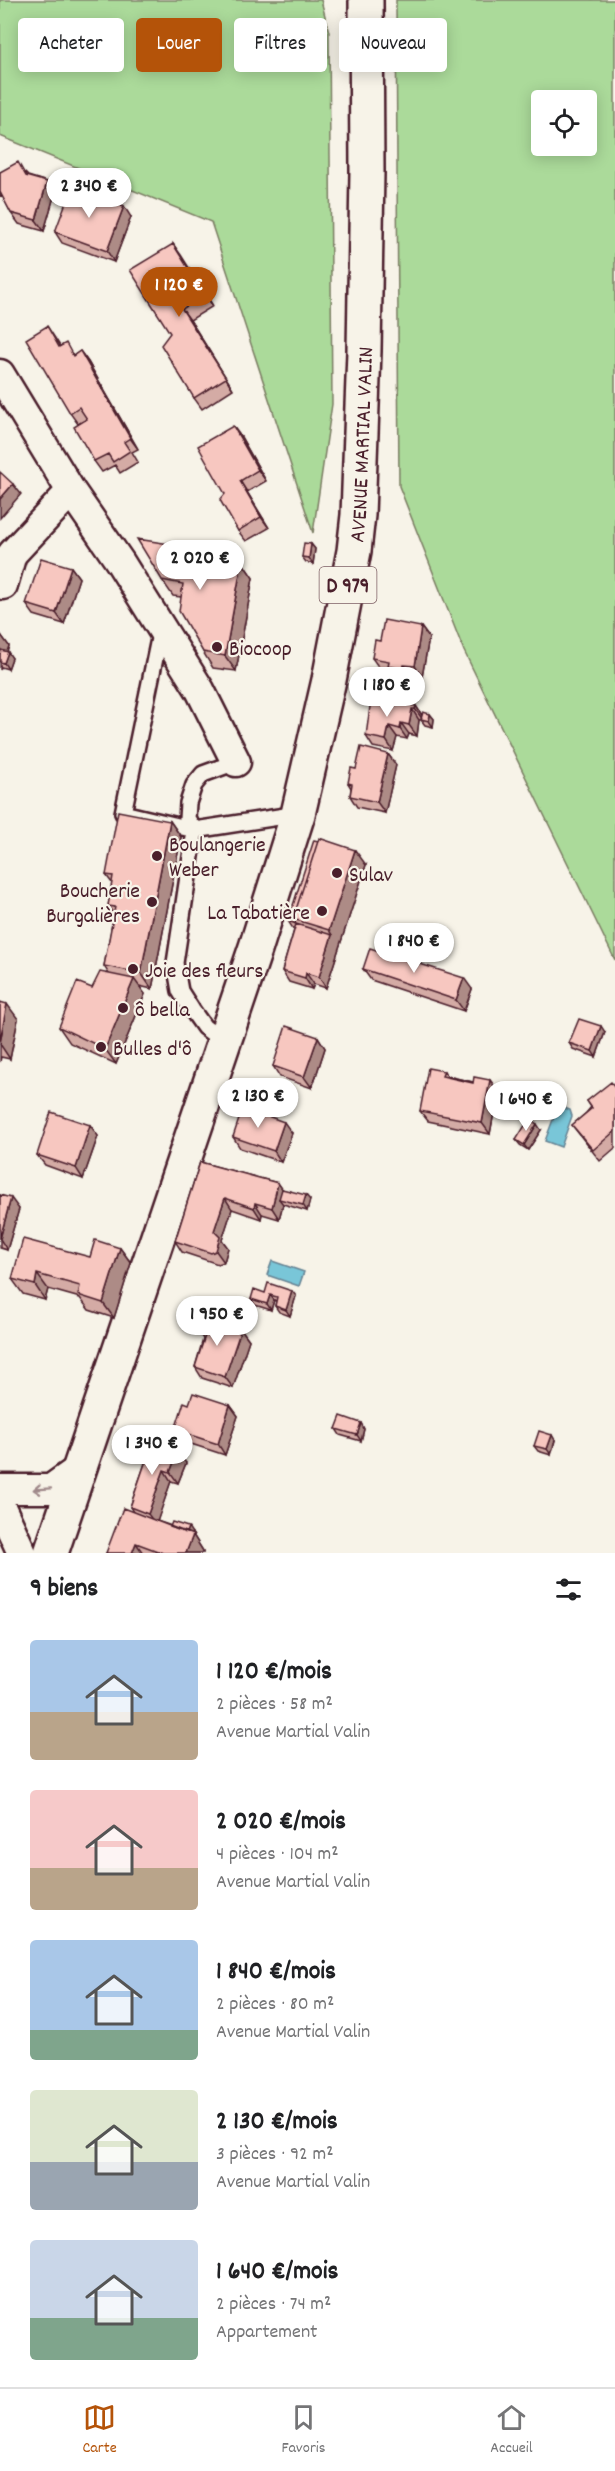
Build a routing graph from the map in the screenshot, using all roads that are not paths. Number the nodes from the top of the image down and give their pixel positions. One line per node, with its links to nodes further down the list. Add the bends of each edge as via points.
1 (366, 0): 7 (main road, AVENUE MARTIAL VALIN / D 979, via 367,184 358,515 329,680)
2 (0, 374): 3 (street)
3 (71, 491): 4 (street, via 12,554); 5 (street)
4 (3, 585)
5 (161, 629): 6 (street, via 200,690); 8 (lane, via 123,813)
6 (236, 762): 8 (lane, via 203,774 194,785 187,819)
7 (298, 814): 8 (lane); 9 (main road, AVENUE MARTIAL VALIN / D 979)
8 (195, 830): 9 (lane, via 175,963 180,990 204,1027)
9 (225, 1043): 10 (main road, D 979)
10 (79, 1469): 11 (street, one-way to 11, via 51,1490); 14 (main road, D 979)
11 (0, 1489)
12 (0, 1506): 13 (street)
13 (22, 1553)
14 (51, 1553)

